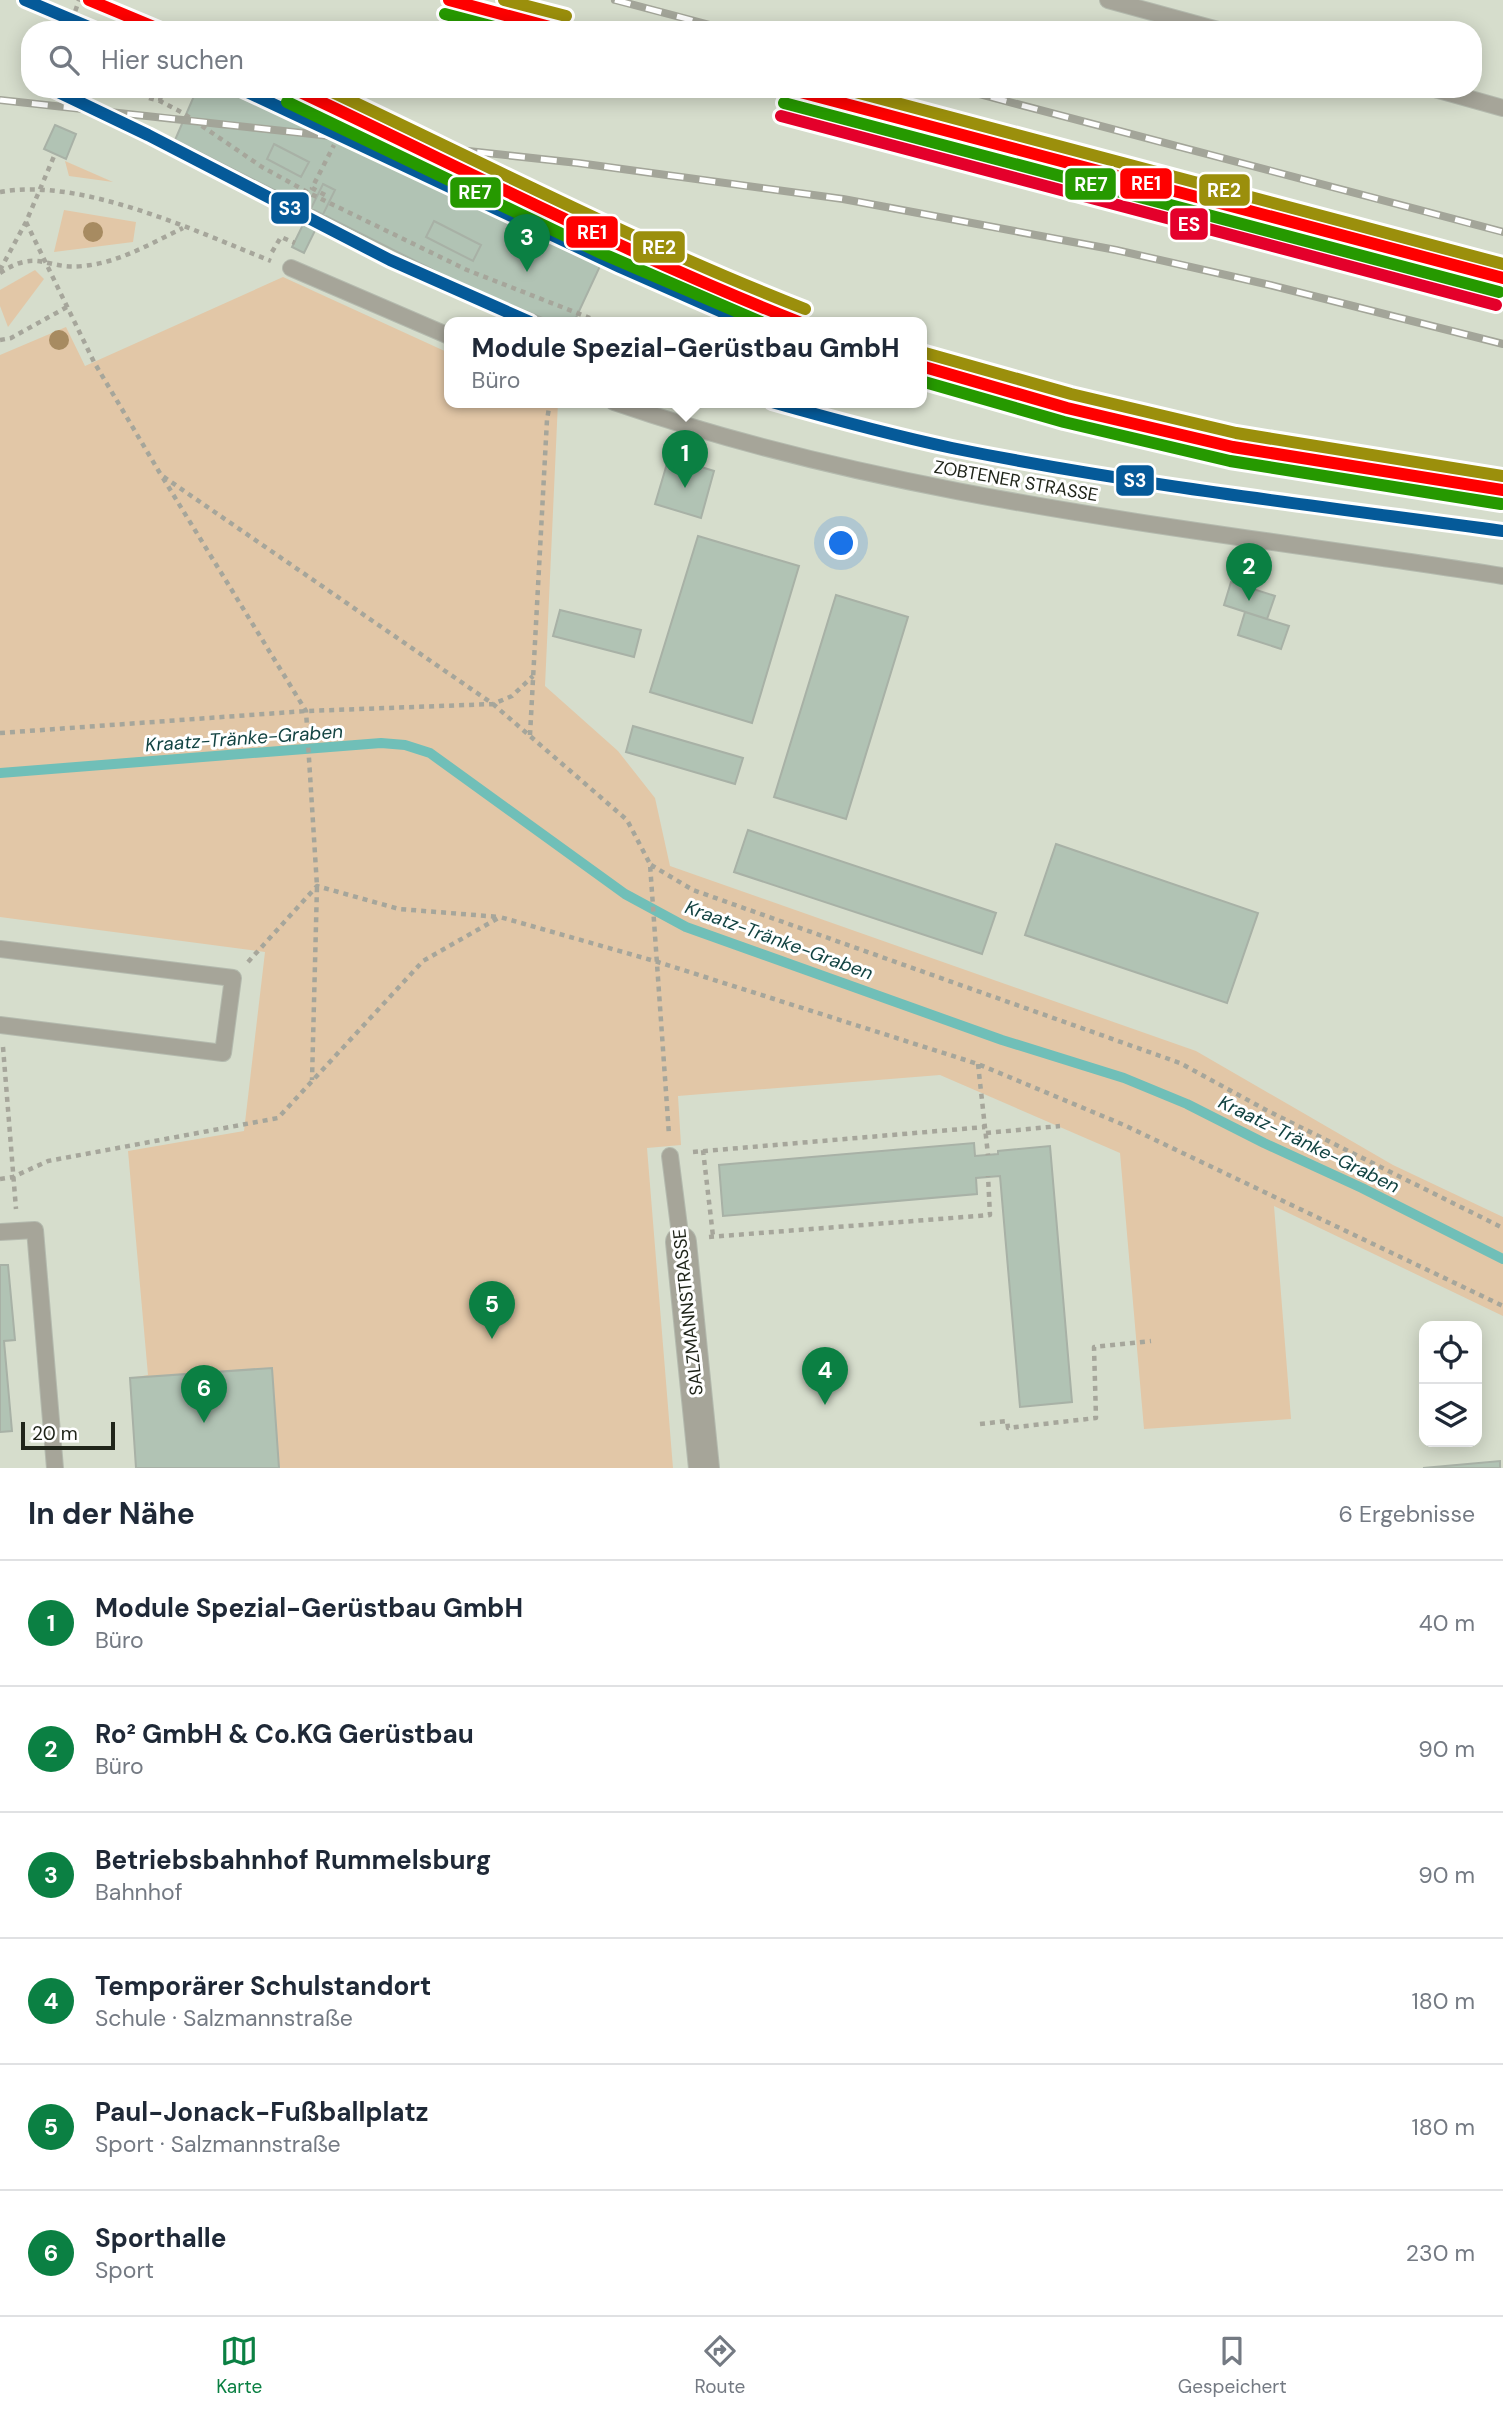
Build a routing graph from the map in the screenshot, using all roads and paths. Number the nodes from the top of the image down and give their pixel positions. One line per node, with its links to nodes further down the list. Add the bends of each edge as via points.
1 (79, 0): 3 (path)
2 (1108, 0): 4 (lane)
3 (72, 21)
4 (1186, 21)
5 (149, 98): 7 (path)
6 (1467, 98): 8 (lane)
7 (160, 100): 14 (path)
8 (1503, 108)
9 (334, 145): 11 (path)
10 (55, 154): 12 (path)
11 (312, 188): 14 (path); 15 (path)
12 (41, 189): 13 (path); 16 (path); 17 (path, via 137,209)
13 (0, 192)
14 (309, 194): 22 (path, via 467,270)
15 (325, 195)
16 (26, 222): 18 (path); 20 (path)
17 (185, 227): 18 (path, via 98,264 81,267); 19 (path)
18 (46, 262): 20 (path, via 22,260); 21 (path)
19 (291, 268): 23 (lane)
20 (0, 271)
21 (67, 307): 24 (path); 27 (path)
22 (587, 317)
23 (444, 334)
24 (0, 340)
25 (549, 408): 29 (path)
26 (633, 408): 28 (lane, ZOBTENER STRASSE, via 750,445 957,492)
27 (161, 475): 30 (path); 31 (path)
28 (1503, 576)
29 (533, 676): 30 (path, via 512,696); 33 (path)
30 (493, 704): 31 (path); 33 (path)
31 (306, 711): 32 (path); 35 (path)
32 (0, 733)
33 (530, 736): 34 (path, via 627,820)
34 (650, 864): 38 (path); 51 (path, via 693,890 1180,1063)
35 (317, 886): 36 (path, via 399,909); 39 (path); 42 (path)
36 (500, 917): 38 (path); 42 (path, via 423,961)
37 (0, 949): 39 (lane)
38 (658, 962): 41 (path); 47 (path)
39 (233, 978): 40 (lane, via 223,1053)
40 (1, 1025): 49 (path)
41 (978, 1064): 44 (path); 56 (path, via 1124,1125)
42 (312, 1081): 49 (path, via 278,1118 48,1161)
43 (1060, 1126): 44 (path)
44 (985, 1130): 45 (path); 46 (path)
45 (703, 1150): 47 (path); 54 (path)
46 (988, 1155)
47 (670, 1156): 55 (lane, SALZMANNSTRASSE)
48 (988, 1176): 54 (path, via 990,1215)
49 (13, 1177): 50 (path); 52 (path)
50 (0, 1179)
51 (1503, 1228)
52 (18, 1231): 53 (lane); 59 (lane, via 34,1230)
53 (0, 1232)
54 (713, 1237): 55 (path)
55 (681, 1242): 60 (street, SALZMANNSTRASSE)
56 (1503, 1306)
57 (1151, 1341): 58 (path, via 1094,1347 1096,1418 1008,1428 1007,1421)
58 (980, 1423)
59 (55, 1468)
60 (704, 1468)

